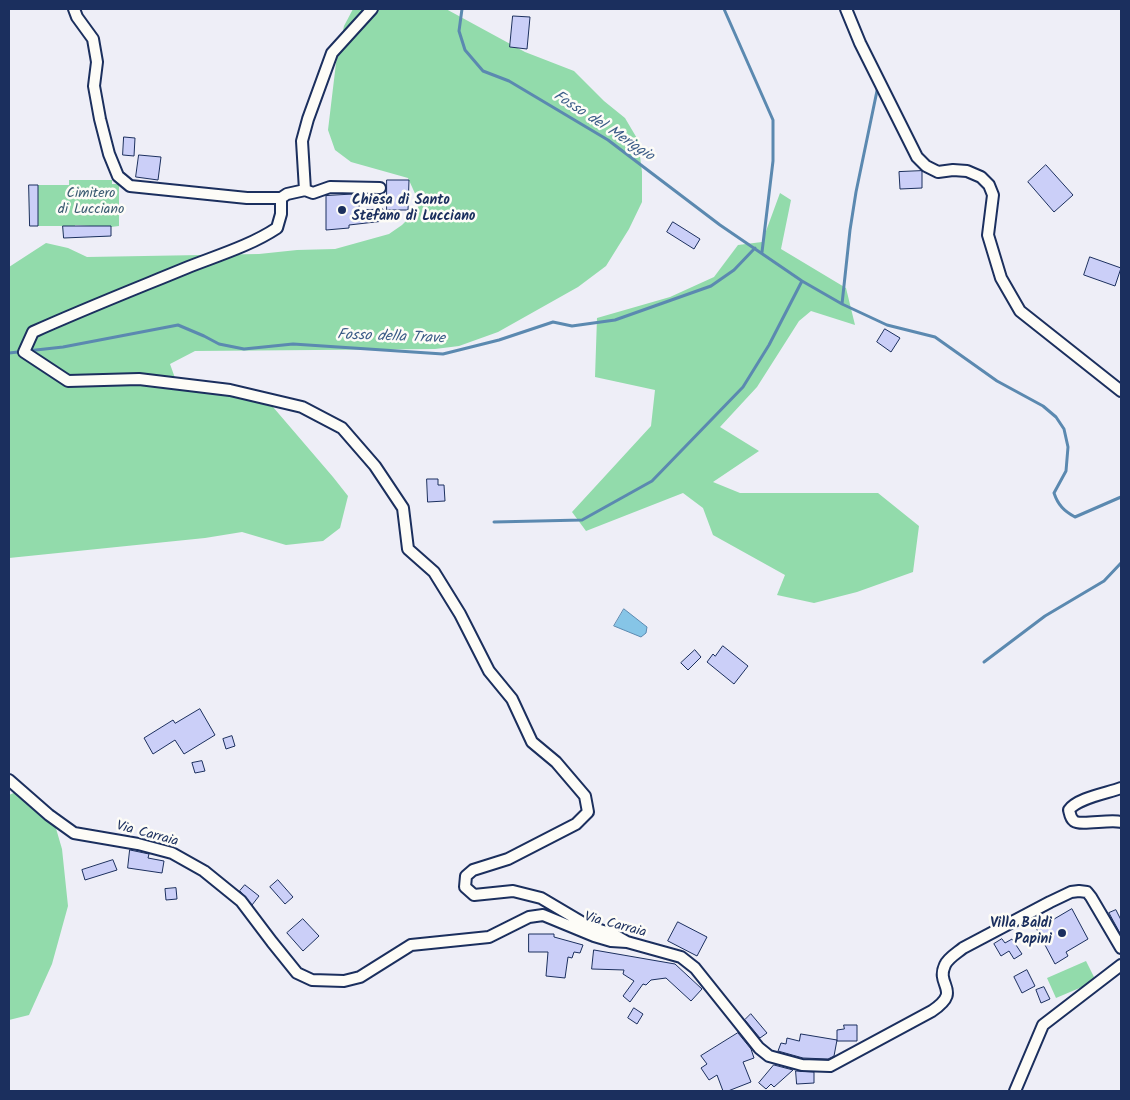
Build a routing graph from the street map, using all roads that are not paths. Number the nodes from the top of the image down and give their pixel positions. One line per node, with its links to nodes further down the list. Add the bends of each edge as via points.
1 (74, 9): 6 (street, via 93,39 97,62 94,86 100,119 118,176 130,186 246,198)
2 (372, 9): 5 (street, via 332,53 302,141)
3 (846, 9): 7 (street, via 917,157 938,172 968,171 982,177 989,185 993,195 988,235 1001,278 1020,311)
4 (380, 188): 5 (street, via 330,187 313,193)
5 (305, 190): 6 (street)
6 (281, 198): 11 (street, via 277,228 268,234 33,332 24,352 68,381 139,379 230,390 302,407 342,428 375,466 403,508 408,549 434,572 489,671 512,699 532,742 556,762 585,796 588,812 576,824 508,859 473,870 466,876 465,887 474,895 513,891 541,898 590,927)
7 (1121, 391)
8 (9, 780): 11 (street, Via Carraia, via 74,833 172,853 204,871 242,901 298,973 312,980 344,981 360,977 411,945 489,937 529,917 543,915 594,936)
9 (1121, 788): 10 (street, via 1080,801 1069,810 1073,821)
10 (1121, 822)
11 (627, 942): 12 (street, Via Carraia, via 681,957 695,968 733,1018 768,1056 802,1065 830,1066 943,1004 948,990 943,973 945,965 963,948 1071,892 1087,892)
12 (1121, 948)
13 (1121, 965): 14 (street, via 1042,1025)
14 (1015, 1091)

